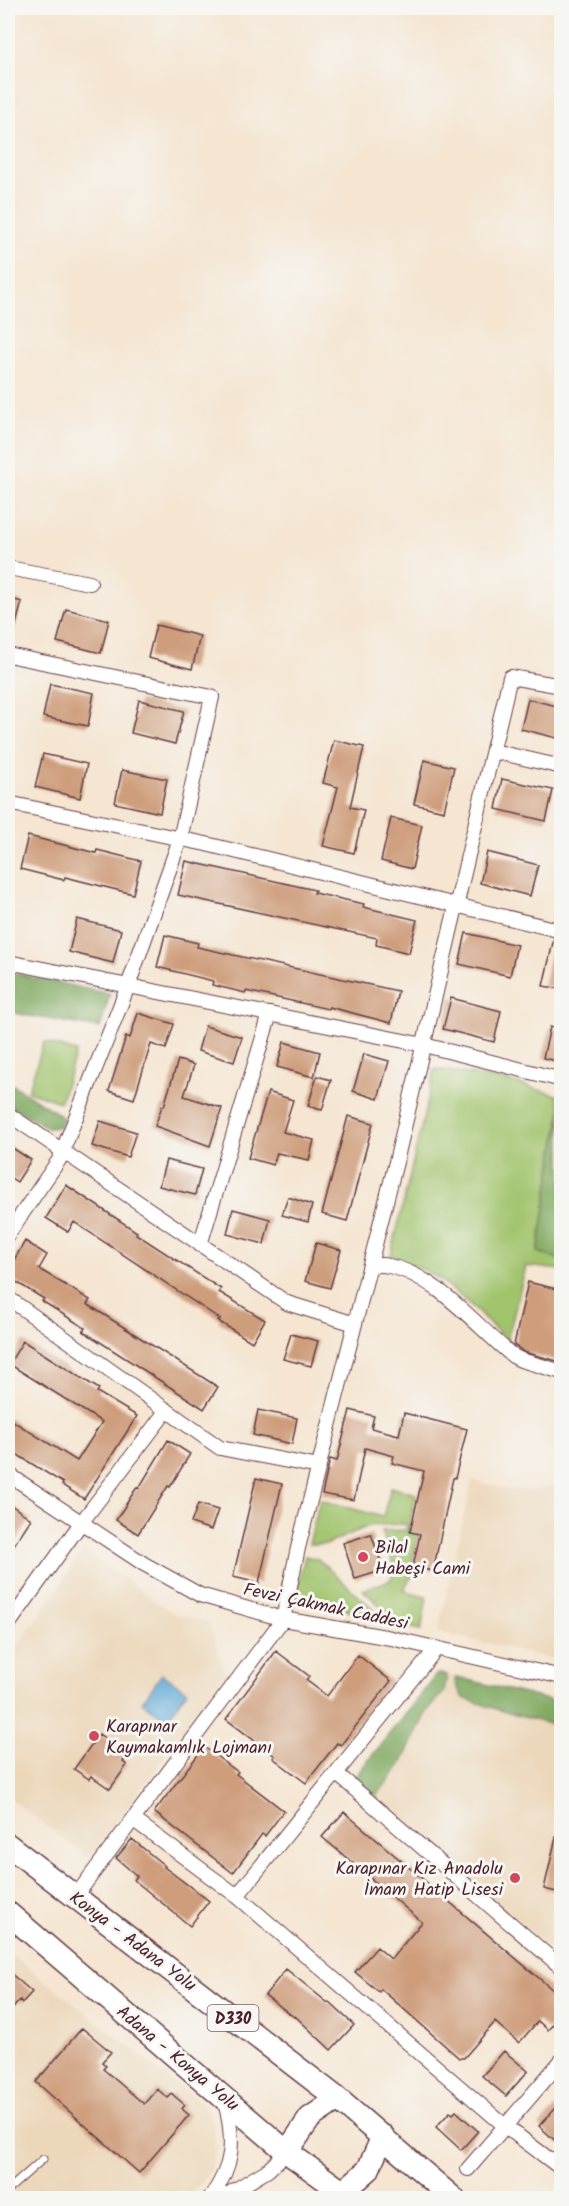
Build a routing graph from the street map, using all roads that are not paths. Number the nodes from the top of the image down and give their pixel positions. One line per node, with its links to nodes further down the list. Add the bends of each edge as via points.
1 (8, 568): 2 (street)
2 (90, 583)
3 (8, 655): 8 (street, via 212,697)
4 (561, 686): 5 (street, via 510,677)
5 (493, 751): 6 (street); 9 (street)
6 (561, 767)
7 (8, 804): 8 (street)
8 (180, 839): 9 (street); 12 (street)
9 (456, 907): 10 (street); 14 (street)
10 (561, 931)
11 (8, 962): 12 (street)
12 (128, 986): 13 (street); 17 (street)
13 (270, 1014): 14 (street); 19 (street)
14 (424, 1045): 15 (street); 20 (street)
15 (561, 1080)
16 (8, 1114): 17 (street)
17 (62, 1152): 18 (street); 19 (street)
18 (8, 1234)
19 (200, 1245): 22 (street, via 287,1303)
20 (370, 1266): 22 (street); 23 (street, via 388,1265 422,1280 513,1356)
21 (8, 1298): 24 (street)
22 (355, 1324): 25 (street)
23 (561, 1372)
24 (167, 1410): 25 (street, via 220,1448); 27 (street)
25 (319, 1467): 28 (street)
26 (8, 1474): 27 (street, Fevzi Çakmak Caddesi)
27 (81, 1522): 28 (street, Fevzi Çakmak Caddesi, via 200,1595); 29 (street)
28 (283, 1619): 30 (street, Fevzi Çakmak Caddesi); 33 (street)
29 (8, 1625)
30 (436, 1649): 31 (street, Fevzi Çakmak Caddesi); 32 (street)
31 (561, 1677)
32 (336, 1773): 35 (street); 38 (street)
33 (134, 1820): 35 (street); 36 (street)
34 (8, 1845): 36 (highway, Konya - Adana Yolu / D330)
35 (237, 1896): 42 (street)
36 (75, 1897): 41 (highway, Konya - Adana Yolu / D330)
37 (8, 1913): 40 (highway, Adana - Konya Yolu)
38 (561, 1968)
39 (561, 2060): 42 (street)
40 (224, 2097): 44 (highway, Adana - Konya Yolu); 50 (street, via 231,2127 231,2151 221,2184)
41 (338, 2098): 43 (highway, Konya - Adana Yolu / D330); 44 (highway, via 310,2118)
42 (505, 2126): 46 (street); 47 (street)
43 (383, 2136): 49 (highway, via 368,2170); 52 (highway, Konya - Adana Yolu / D330)
44 (287, 2152): 49 (highway, Adana - Konya Yolu); 51 (street)
45 (43, 2159): 48 (lane)
46 (468, 2169)
47 (561, 2169)
48 (8, 2190)
49 (342, 2196)
50 (210, 2199)
51 (222, 2199)
52 (453, 2199)

